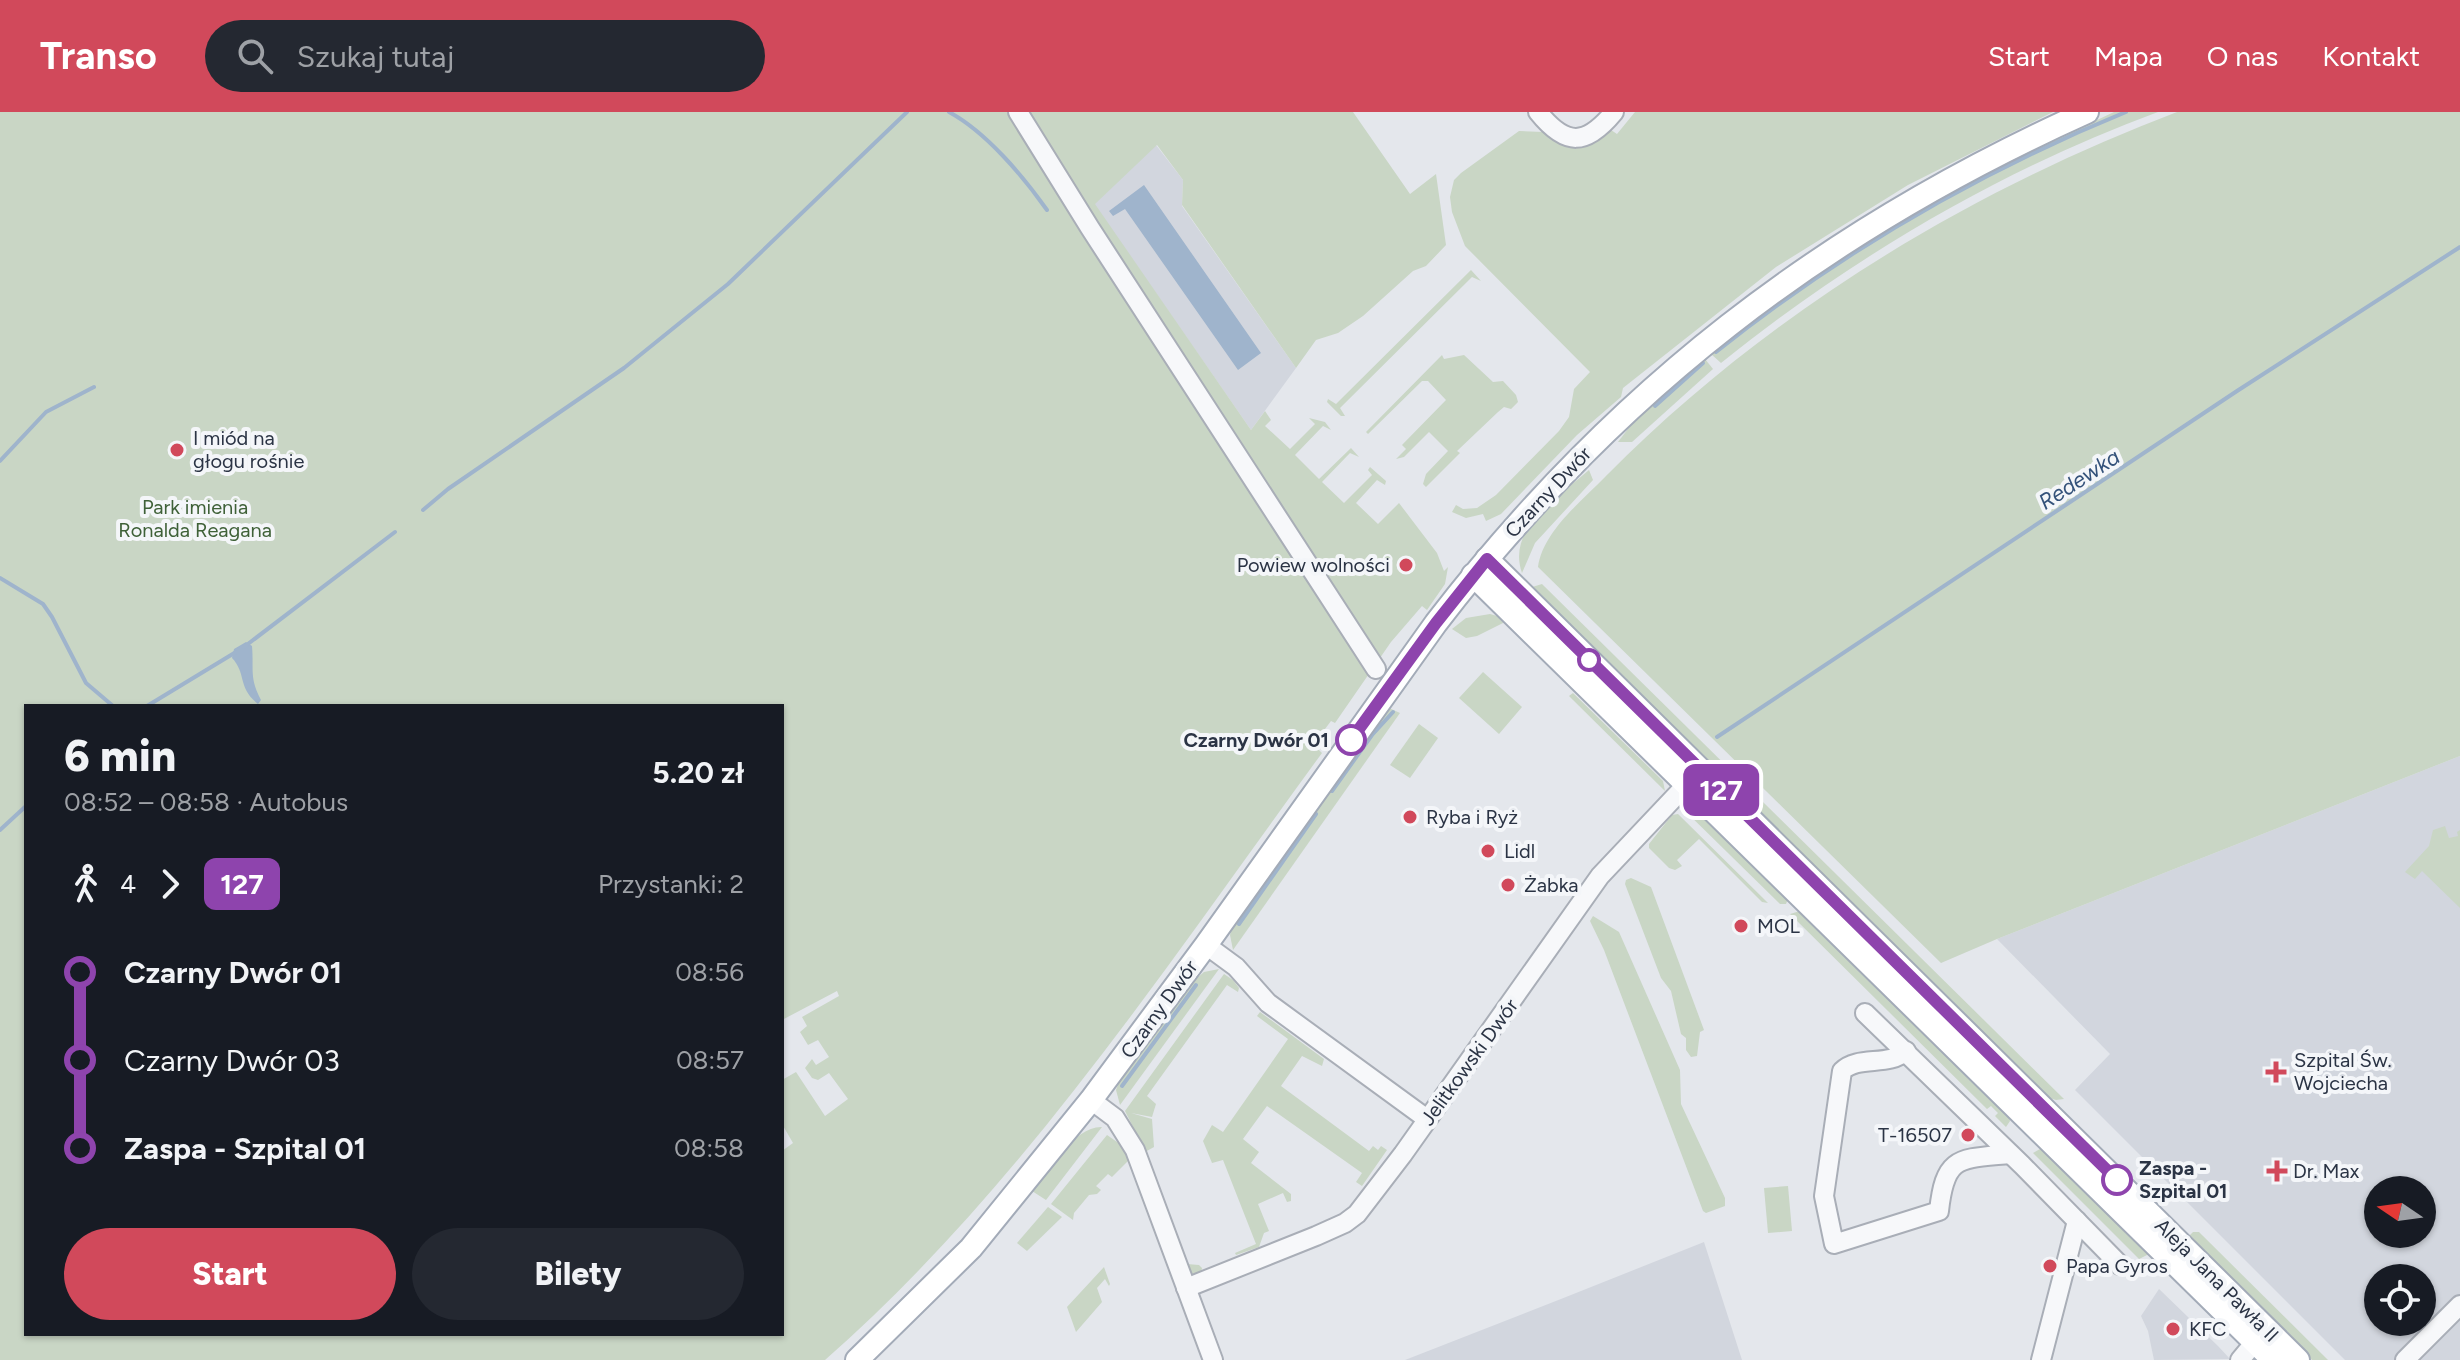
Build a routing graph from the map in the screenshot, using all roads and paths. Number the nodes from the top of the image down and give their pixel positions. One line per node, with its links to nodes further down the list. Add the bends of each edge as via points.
1 (1018, 112): 8 (street)
2 (1538, 112): 3 (street, via 1555,132 1572,139 1599,129)
3 (1614, 112)
4 (2087, 112): 5 (main road, Czarny Dwór, via 1941,183 1783,282 1644,394)
5 (1513, 529): 6 (main road, Czarny Dwór); 7 (main road, via 1509,551)
6 (1480, 567): 7 (main road, Aleja Jana Pawła II); 9 (main road, Aleja Jana Pawła II); 10 (main road, Czarny Dwór)
7 (1519, 591): 9 (main road, Aleja Jana Pawła II)
8 (1376, 669)
9 (1697, 780): 14 (street, Jelitkowski Dwór, via 1600,876); 15 (main road, Aleja Jana Pawła II)
10 (1206, 945): 13 (main road, Czarny Dwór); 14 (street, via 1236,967 1268,1003)
11 (1865, 1013): 12 (street)
12 (1906, 1051): 16 (street); 16 (street, via 1842,1071 1824,1196 1834,1244 1939,1211 1945,1178 1955,1164)
13 (1091, 1100): 19 (street, via 1115,1118 1135,1150); 22 (main road, Czarny Dwór, via 971,1248)
14 (1427, 1119): 19 (street, Jelitkowski Dwór, via 1369,1200 1345,1223)
15 (2046, 1124): 21 (main road, Aleja Jana Pawła II); 27 (main road, Aleja Jana Pawła II)
16 (2010, 1154): 17 (street)
17 (2077, 1221): 18 (street); 24 (street)
18 (2120, 1265)
19 (1186, 1288): 23 (street)
20 (2460, 1305): 28 (street)
21 (2255, 1342): 25 (street); 26 (main road, Aleja Jana Pawła II)
22 (857, 1360)
23 (1213, 1360)
24 (2041, 1360)
25 (2240, 1360)
26 (2273, 1360)
27 (2298, 1360)
28 (2405, 1360)

